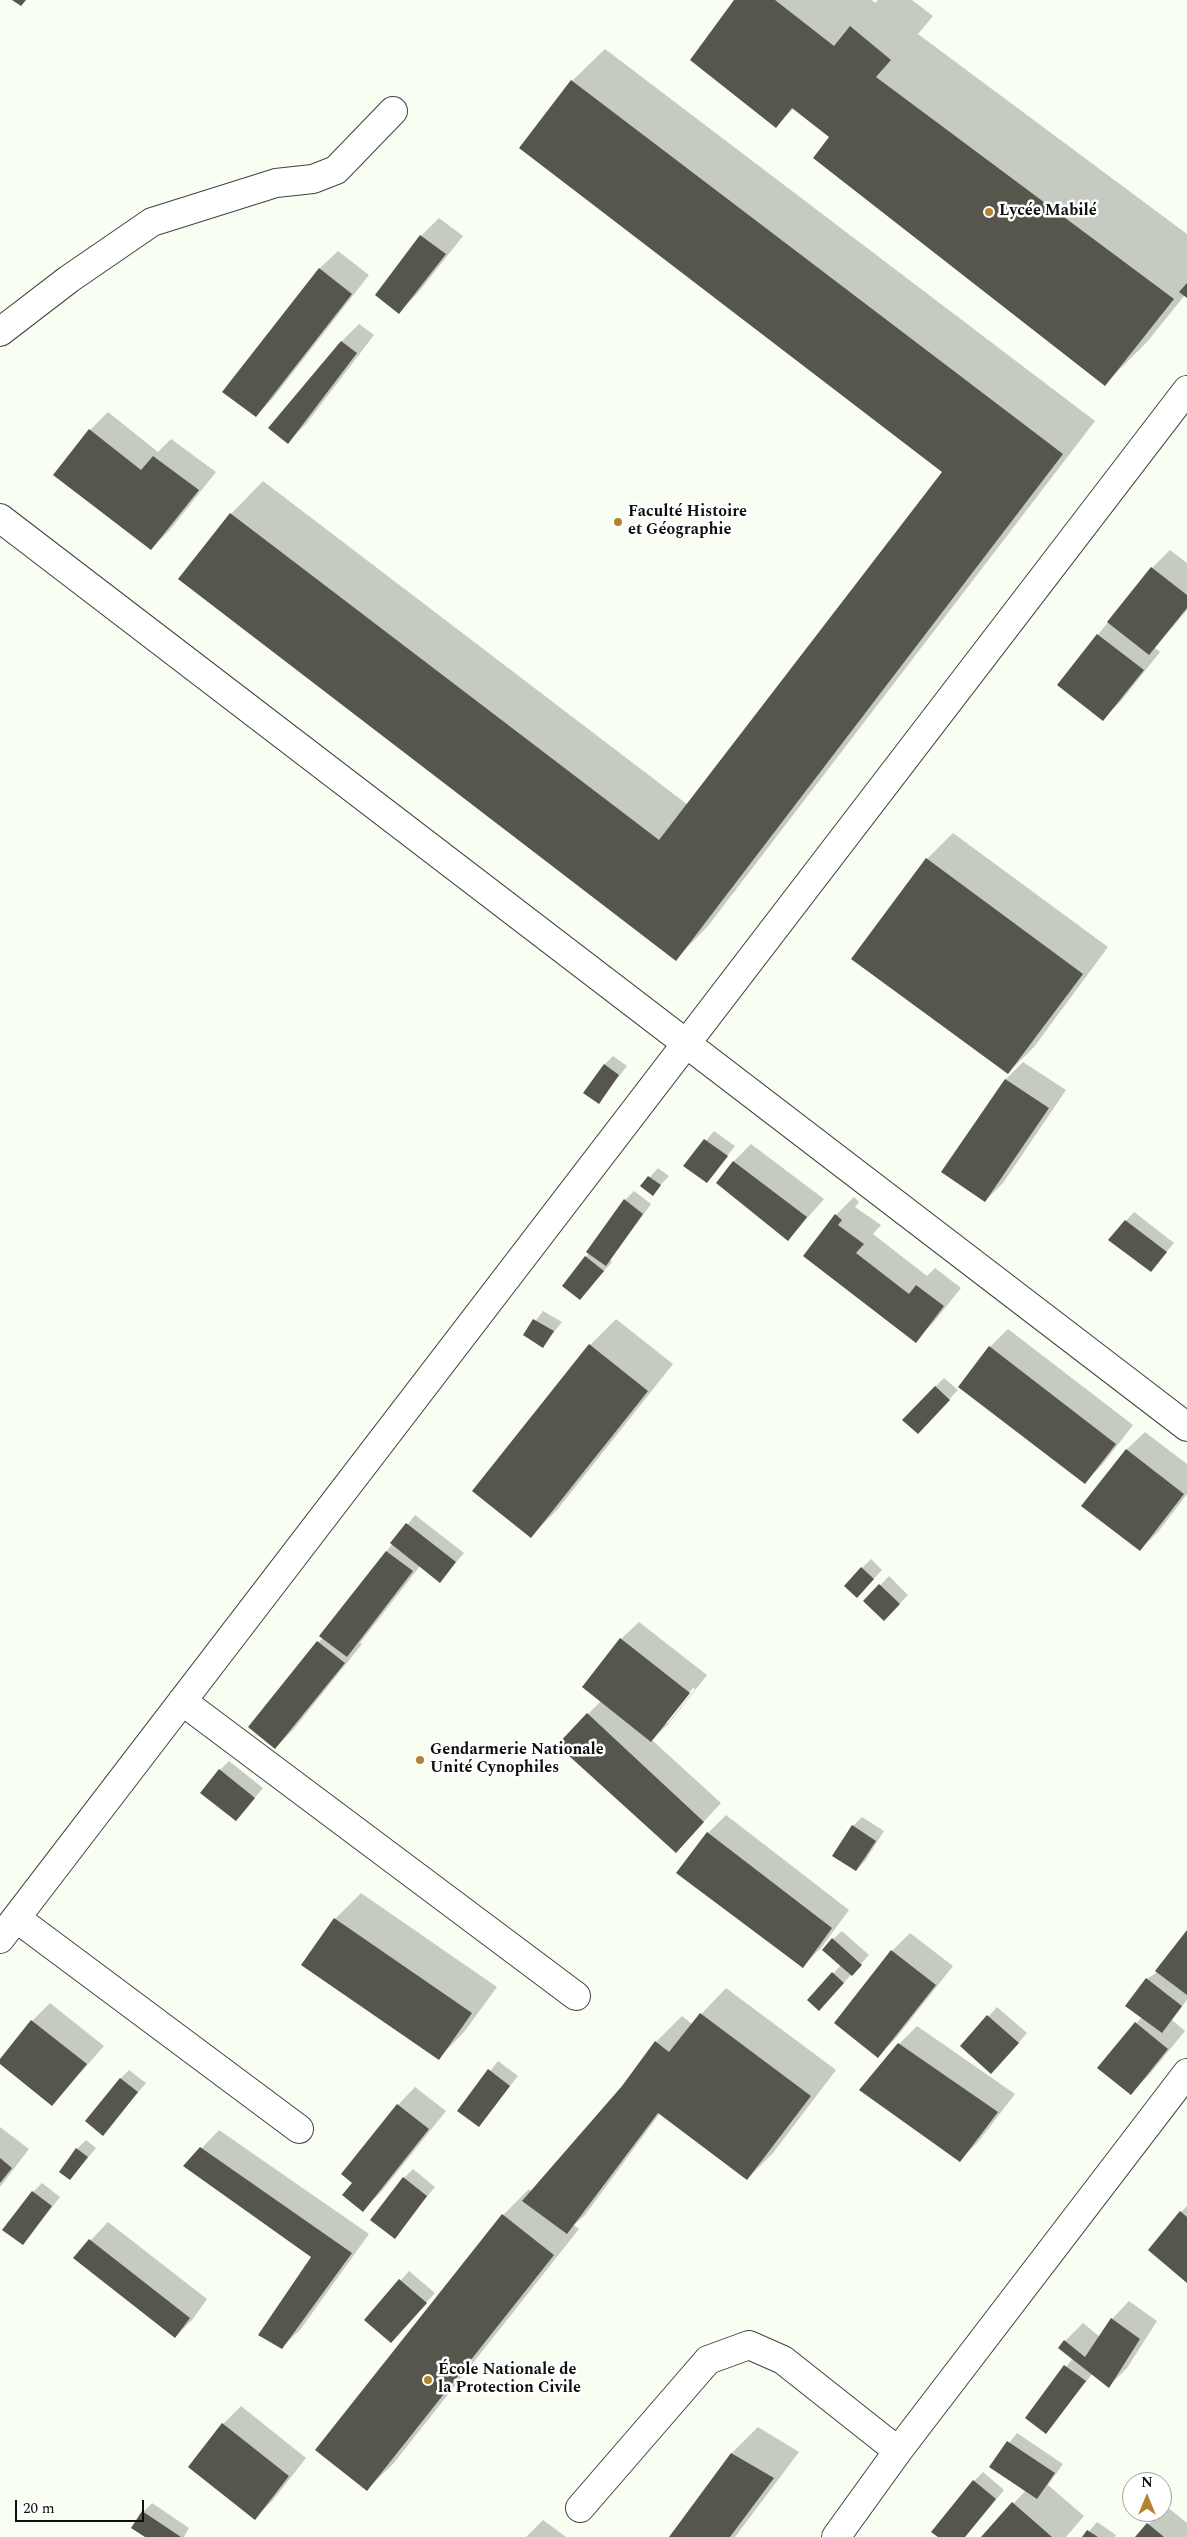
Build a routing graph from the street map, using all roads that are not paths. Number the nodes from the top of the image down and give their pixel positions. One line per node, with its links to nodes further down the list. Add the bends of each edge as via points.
1 (393, 111): 2 (street, via 336,170 313,179 276,182 152,222)
2 (0, 332)
3 (1187, 390): 5 (street)
4 (0, 518): 5 (street)
5 (686, 1043): 6 (street); 7 (street)
6 (1187, 1426)
7 (182, 1701): 8 (street); 9 (street)
8 (8, 1929): 11 (street)
9 (576, 1996)
10 (1187, 2074): 12 (street)
11 (299, 2129)
12 (898, 2451): 13 (street, via 783,2360 749,2345 708,2360); 14 (street)
13 (580, 2508)
14 (836, 2537)

